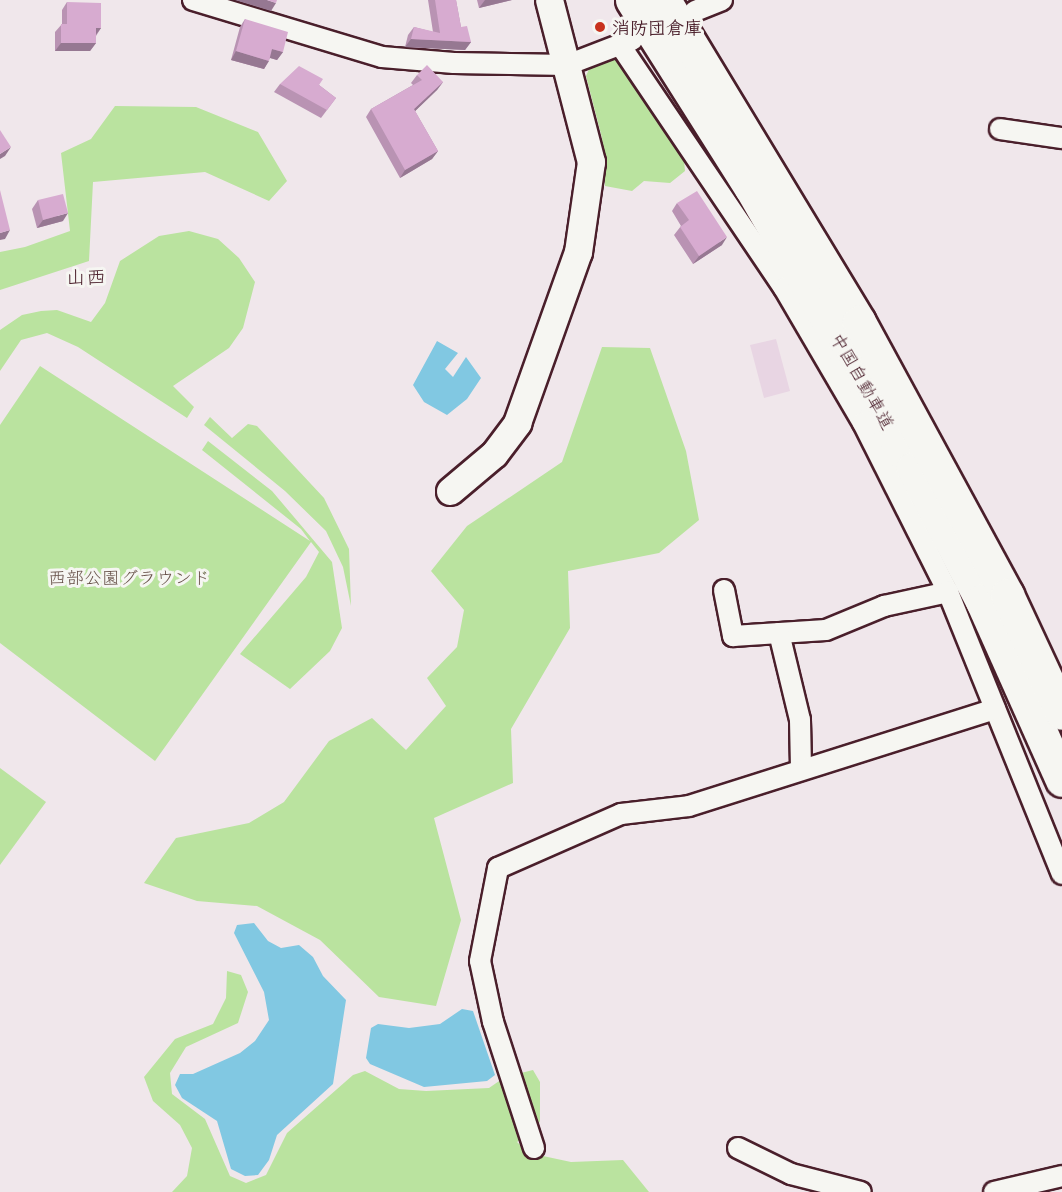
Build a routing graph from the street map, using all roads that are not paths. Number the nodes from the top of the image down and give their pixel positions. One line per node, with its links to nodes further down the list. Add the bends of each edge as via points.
1 (193, 0): 7 (street, via 382,57)
2 (549, 0): 7 (street)
3 (632, 0): 17 (highway, 中国自動車道, via 751,188 913,468 982,601)
4 (664, 0): 15 (highway, 中国自動車道, via 859,321 1007,596)
5 (722, 0): 6 (street)
6 (695, 11)
7 (567, 65): 10 (street, via 591,162 578,252 517,423 494,454); 12 (street, via 626,43 784,288 862,423)
8 (1000, 129): 9 (street)
9 (1062, 138)
10 (450, 491)
11 (724, 590): 13 (street, via 733,636)
12 (948, 592): 13 (street, via 884,606 826,630); 14 (street)
13 (779, 633): 16 (street, via 800,720)
14 (995, 709): 16 (street); 18 (street)
15 (1062, 713)
16 (801, 769): 19 (street, via 689,806 621,814 498,868 480,961 493,1022)
17 (1062, 780)
18 (1062, 874)
19 (534, 1148)
20 (738, 1148): 22 (street, via 791,1174)
21 (1062, 1176): 23 (street)
22 (861, 1192)
23 (994, 1192)

